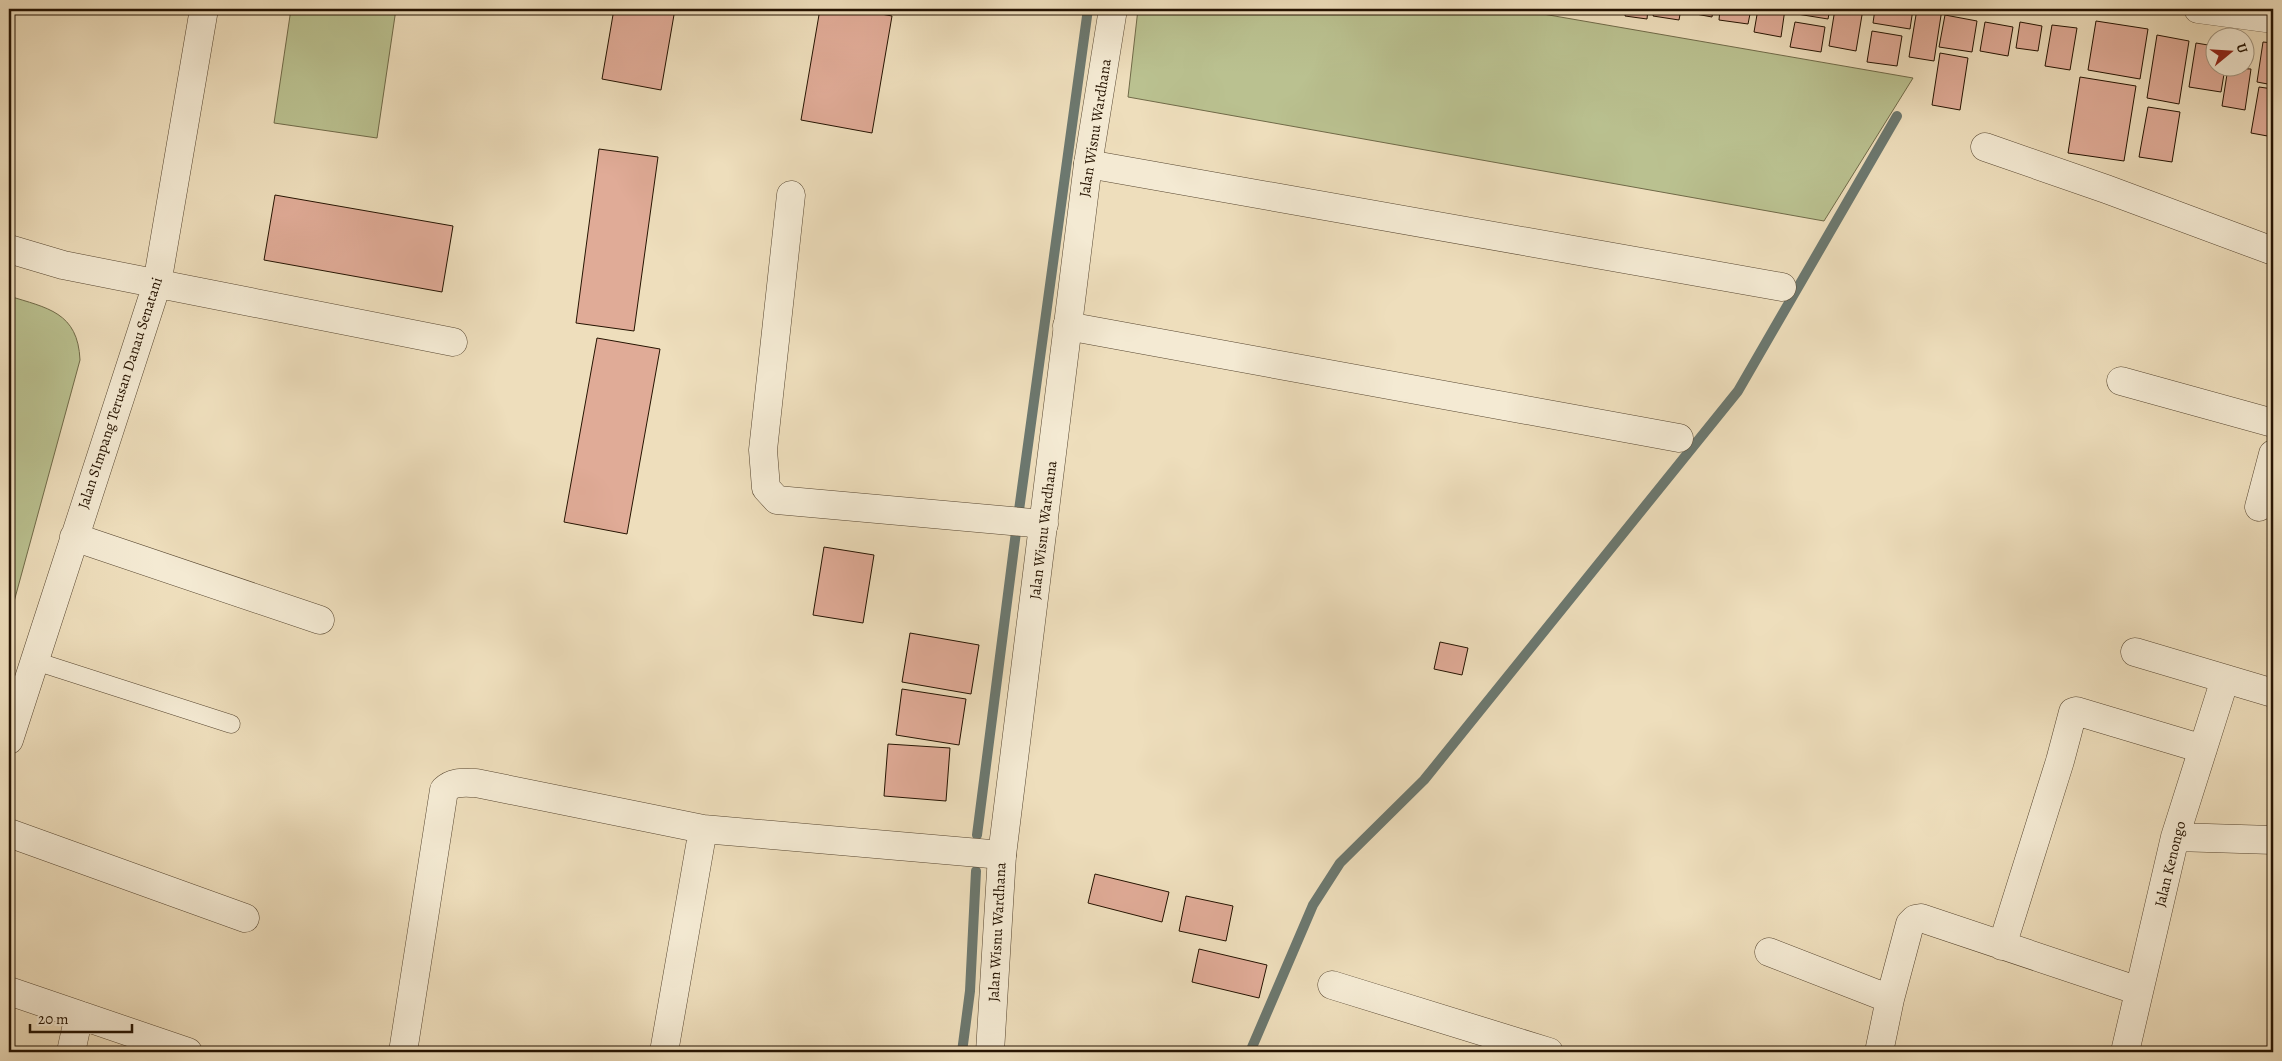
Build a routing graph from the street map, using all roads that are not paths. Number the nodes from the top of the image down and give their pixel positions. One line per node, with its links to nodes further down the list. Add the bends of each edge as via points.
1 (204, 9): 10 (street, Jalan SImpang Terusan Danau Senatani)
2 (1113, 9): 6 (street, Jalan Wisnu Wardhana)
3 (2198, 9): 4 (street)
4 (2273, 19)
5 (1984, 147): 9 (street)
6 (1088, 164): 11 (street); 12 (street, Jalan Wisnu Wardhana)
7 (791, 195): 19 (street, via 763,450 766,488 777,500)
8 (9, 249): 10 (street, via 63,265)
9 (2273, 252)
10 (157, 284): 13 (street); 20 (street, Jalan SImpang Terusan Danau Senatani)
11 (1782, 288)
12 (1067, 326): 16 (street); 19 (street, Jalan Wisnu Wardhana)
13 (453, 342)
14 (2122, 381): 15 (street)
15 (2273, 423)
16 (1679, 438)
17 (2273, 454): 18 (street)
18 (2259, 507)
19 (1025, 522): 33 (street, Jalan Wisnu Wardhana)
20 (74, 537): 21 (street); 23 (street, Jalan SImpang Terusan Danau Senatani)
21 (320, 620)
22 (2135, 652): 24 (street)
23 (35, 661): 26 (lane); 27 (street, Jalan SImpang Terusan Danau Senatani)
24 (2225, 679): 25 (street); 28 (street, Jalan Kenongo)
25 (2273, 693)
26 (231, 724)
27 (9, 740)
28 (2204, 749): 31 (street, Jalan Kenongo); 35 (street, via 2073,712)
29 (703, 829): 33 (street); 44 (street, via 476,783 458,782 448,786 444,790); 45 (street)
30 (9, 833): 34 (street)
31 (2175, 837): 32 (street); 39 (street, Jalan Kenongo)
32 (2273, 840)
33 (1002, 855): 46 (street, Jalan Wisnu Wardhana)
34 (245, 918)
35 (2002, 946): 39 (street); 40 (street, via 1921,918 1914,919)
36 (1769, 952): 40 (street)
37 (1332, 985): 47 (street)
38 (9, 990): 41 (street)
39 (2138, 991): 49 (street, Jalan Kenongo)
40 (1890, 999): 48 (street)
41 (79, 1015): 42 (street); 43 (street)
42 (71, 1052)
43 (188, 1052)
44 (404, 1052)
45 (664, 1052)
46 (990, 1052)
47 (1549, 1052)
48 (1879, 1052)
49 (2125, 1052)

